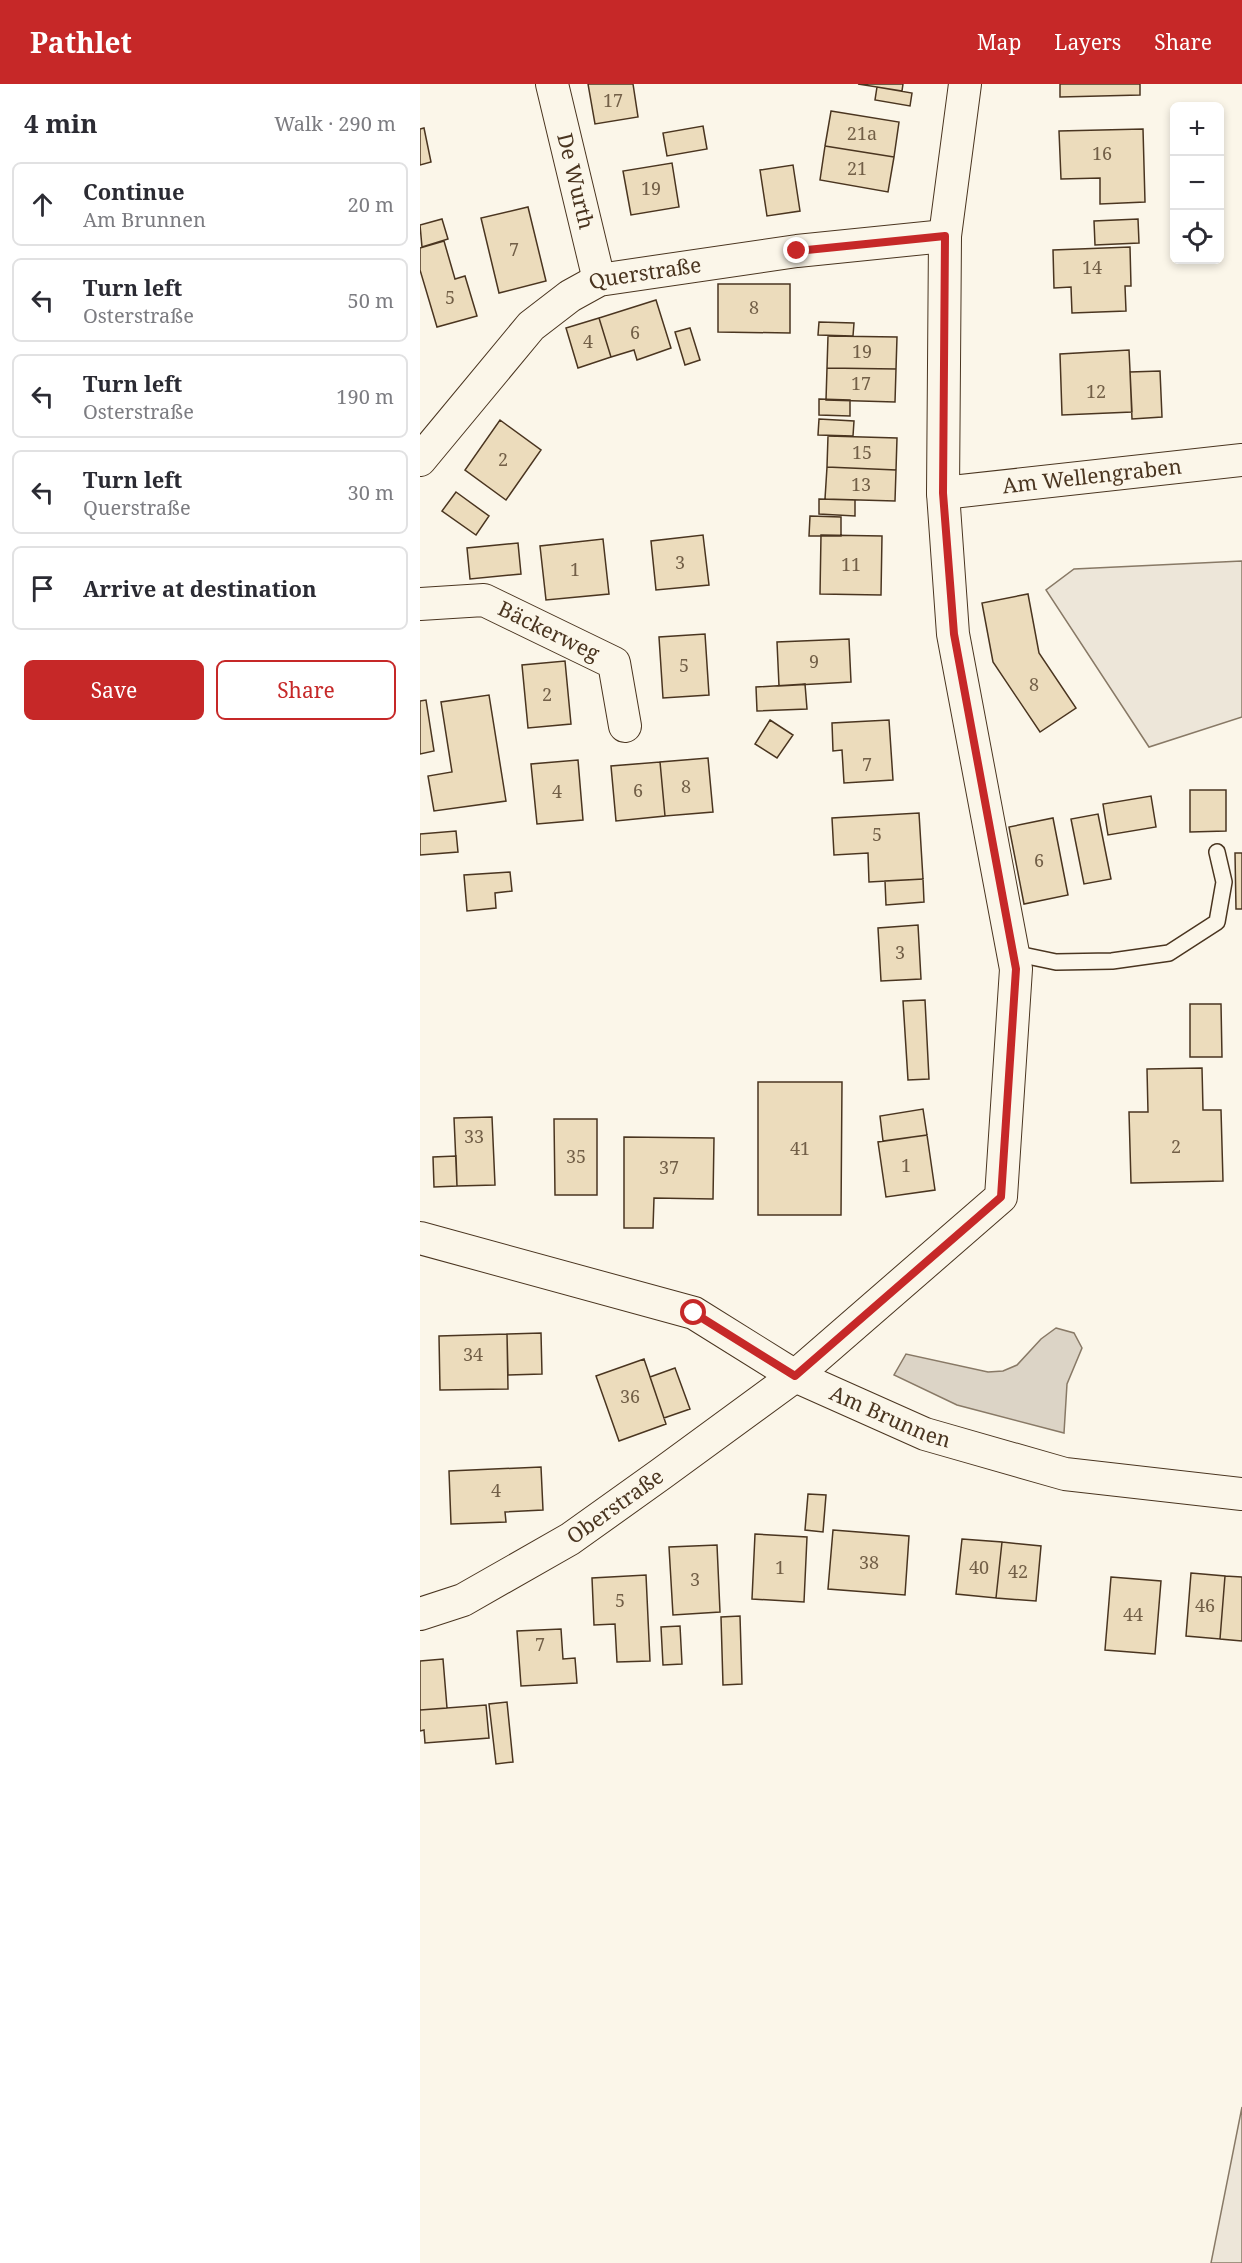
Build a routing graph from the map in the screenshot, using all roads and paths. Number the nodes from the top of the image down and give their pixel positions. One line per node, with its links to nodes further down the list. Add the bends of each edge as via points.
1 (552, 84): 4 (street, De Wurth)
2 (965, 84): 3 (street, Oberstraße)
3 (945, 236): 4 (street, Querstraße, via 797,251); 7 (street, Oberstraße)
4 (599, 280): 5 (street, Querstraße, via 531,326)
5 (420, 460)
6 (1242, 460): 7 (street, Am Wellengraben)
7 (943, 493): 11 (street, Oberstraße, via 954,634)
8 (420, 603): 9 (street, Bäckerweg, via 484,600 614,663)
9 (625, 726)
10 (1217, 852): 11 (lane, via 1224,882 1216,922 1169,953 1112,961 1056,962)
11 (1013, 953): 13 (street, Oberstraße, via 1016,969 1001,1197)
12 (420, 1238): 13 (street, Am Brunnen, via 694,1313)
13 (795, 1376): 14 (street, Am Brunnen, via 926,1434 1065,1474); 15 (street, Oberstraße, via 570,1539 463,1600)
14 (1242, 1494)
15 (420, 1614)

